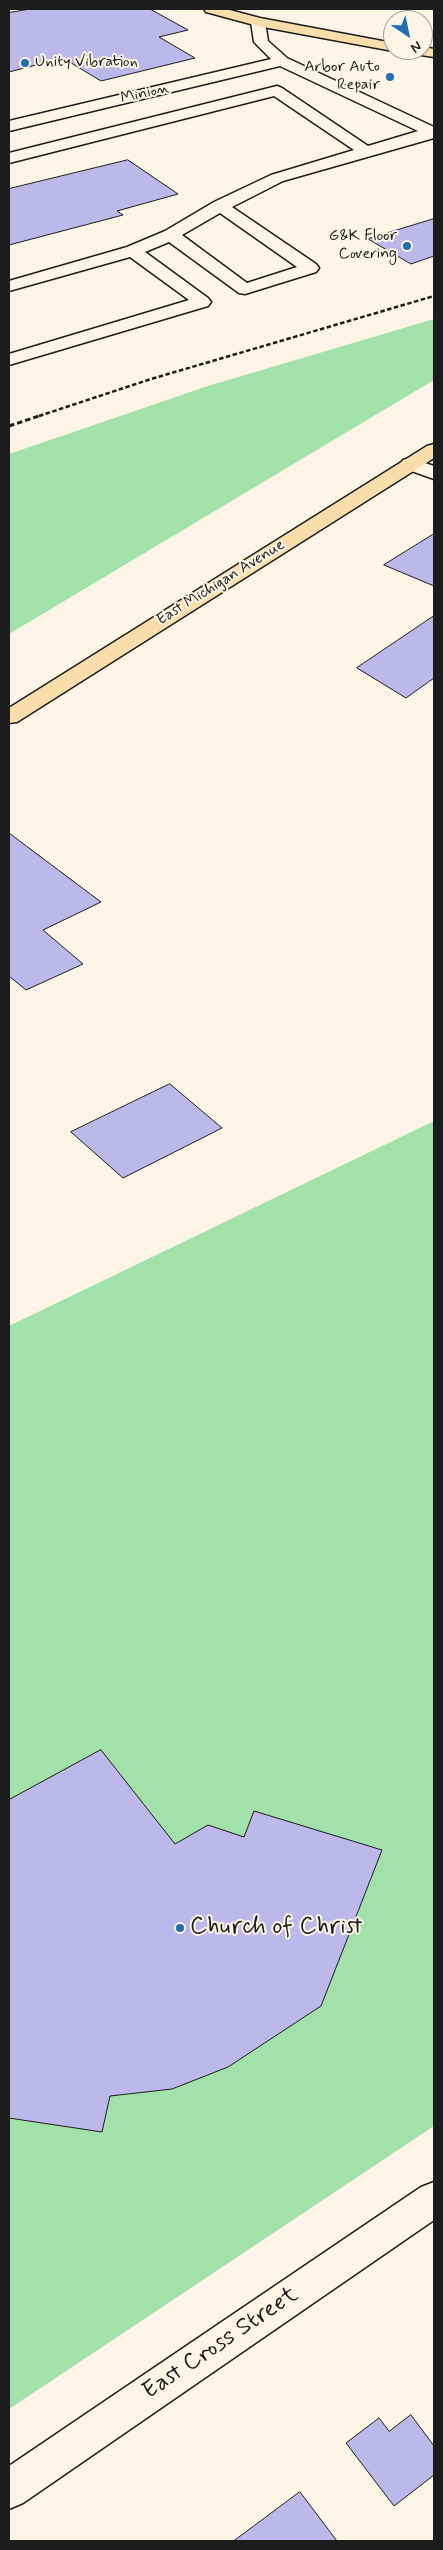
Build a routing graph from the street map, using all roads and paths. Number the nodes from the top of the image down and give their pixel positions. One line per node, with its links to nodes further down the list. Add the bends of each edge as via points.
1 (211, 9): 2 (main road)
2 (258, 22): 3 (main road); 4 (street, via 261,42)
3 (383, 45)
4 (282, 61): 5 (street, Minion); 6 (street)
5 (9, 126)
6 (433, 132): 7 (street)
7 (368, 153): 8 (street, via 277,92); 9 (street, via 277,178)
8 (9, 158)
9 (220, 206): 10 (street); 10 (street, via 310,268 245,289)
10 (172, 235): 11 (street)
11 (133, 251): 12 (street); 13 (street, via 202,302)
12 (9, 286)
13 (9, 360)
14 (434, 450): 15 (main road, East Michigan Avenue)
15 (410, 464): 16 (street); 17 (main road, East Michigan Avenue)
16 (434, 473)
17 (9, 717)
18 (434, 2199): 19 (street, East Cross Street)
19 (9, 2489)

